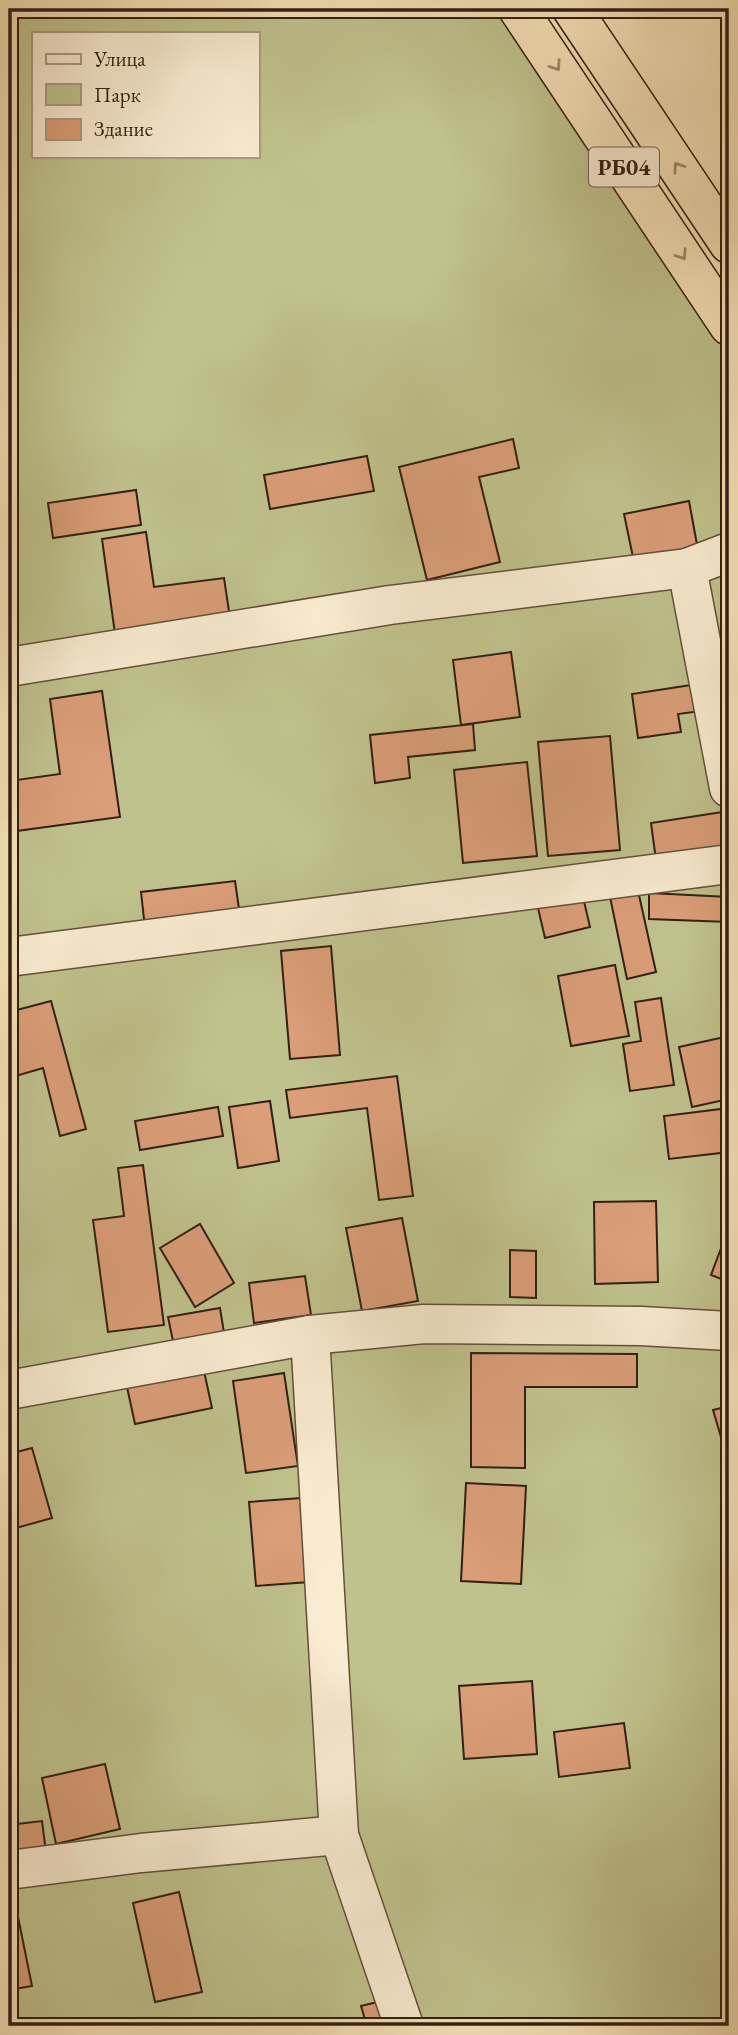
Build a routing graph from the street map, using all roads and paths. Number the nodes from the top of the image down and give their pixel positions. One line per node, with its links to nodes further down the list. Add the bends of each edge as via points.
1 (518, 9): 4 (highway, РБ04, one-way to 4)
2 (572, 9): 3 (highway, РБ04, one-way to 2)
3 (729, 244)
4 (729, 326)
5 (729, 552): 6 (lane)
6 (687, 568): 7 (lane, via 390,605); 8 (lane)
7 (9, 667)
8 (729, 788)
9 (729, 864): 10 (lane)
10 (9, 957)
11 (729, 1331): 12 (lane, via 424,1324)
12 (310, 1335): 13 (lane); 14 (lane)
13 (9, 1390)
14 (339, 1835): 15 (lane); 16 (lane)
15 (9, 1870)
16 (404, 2026)

